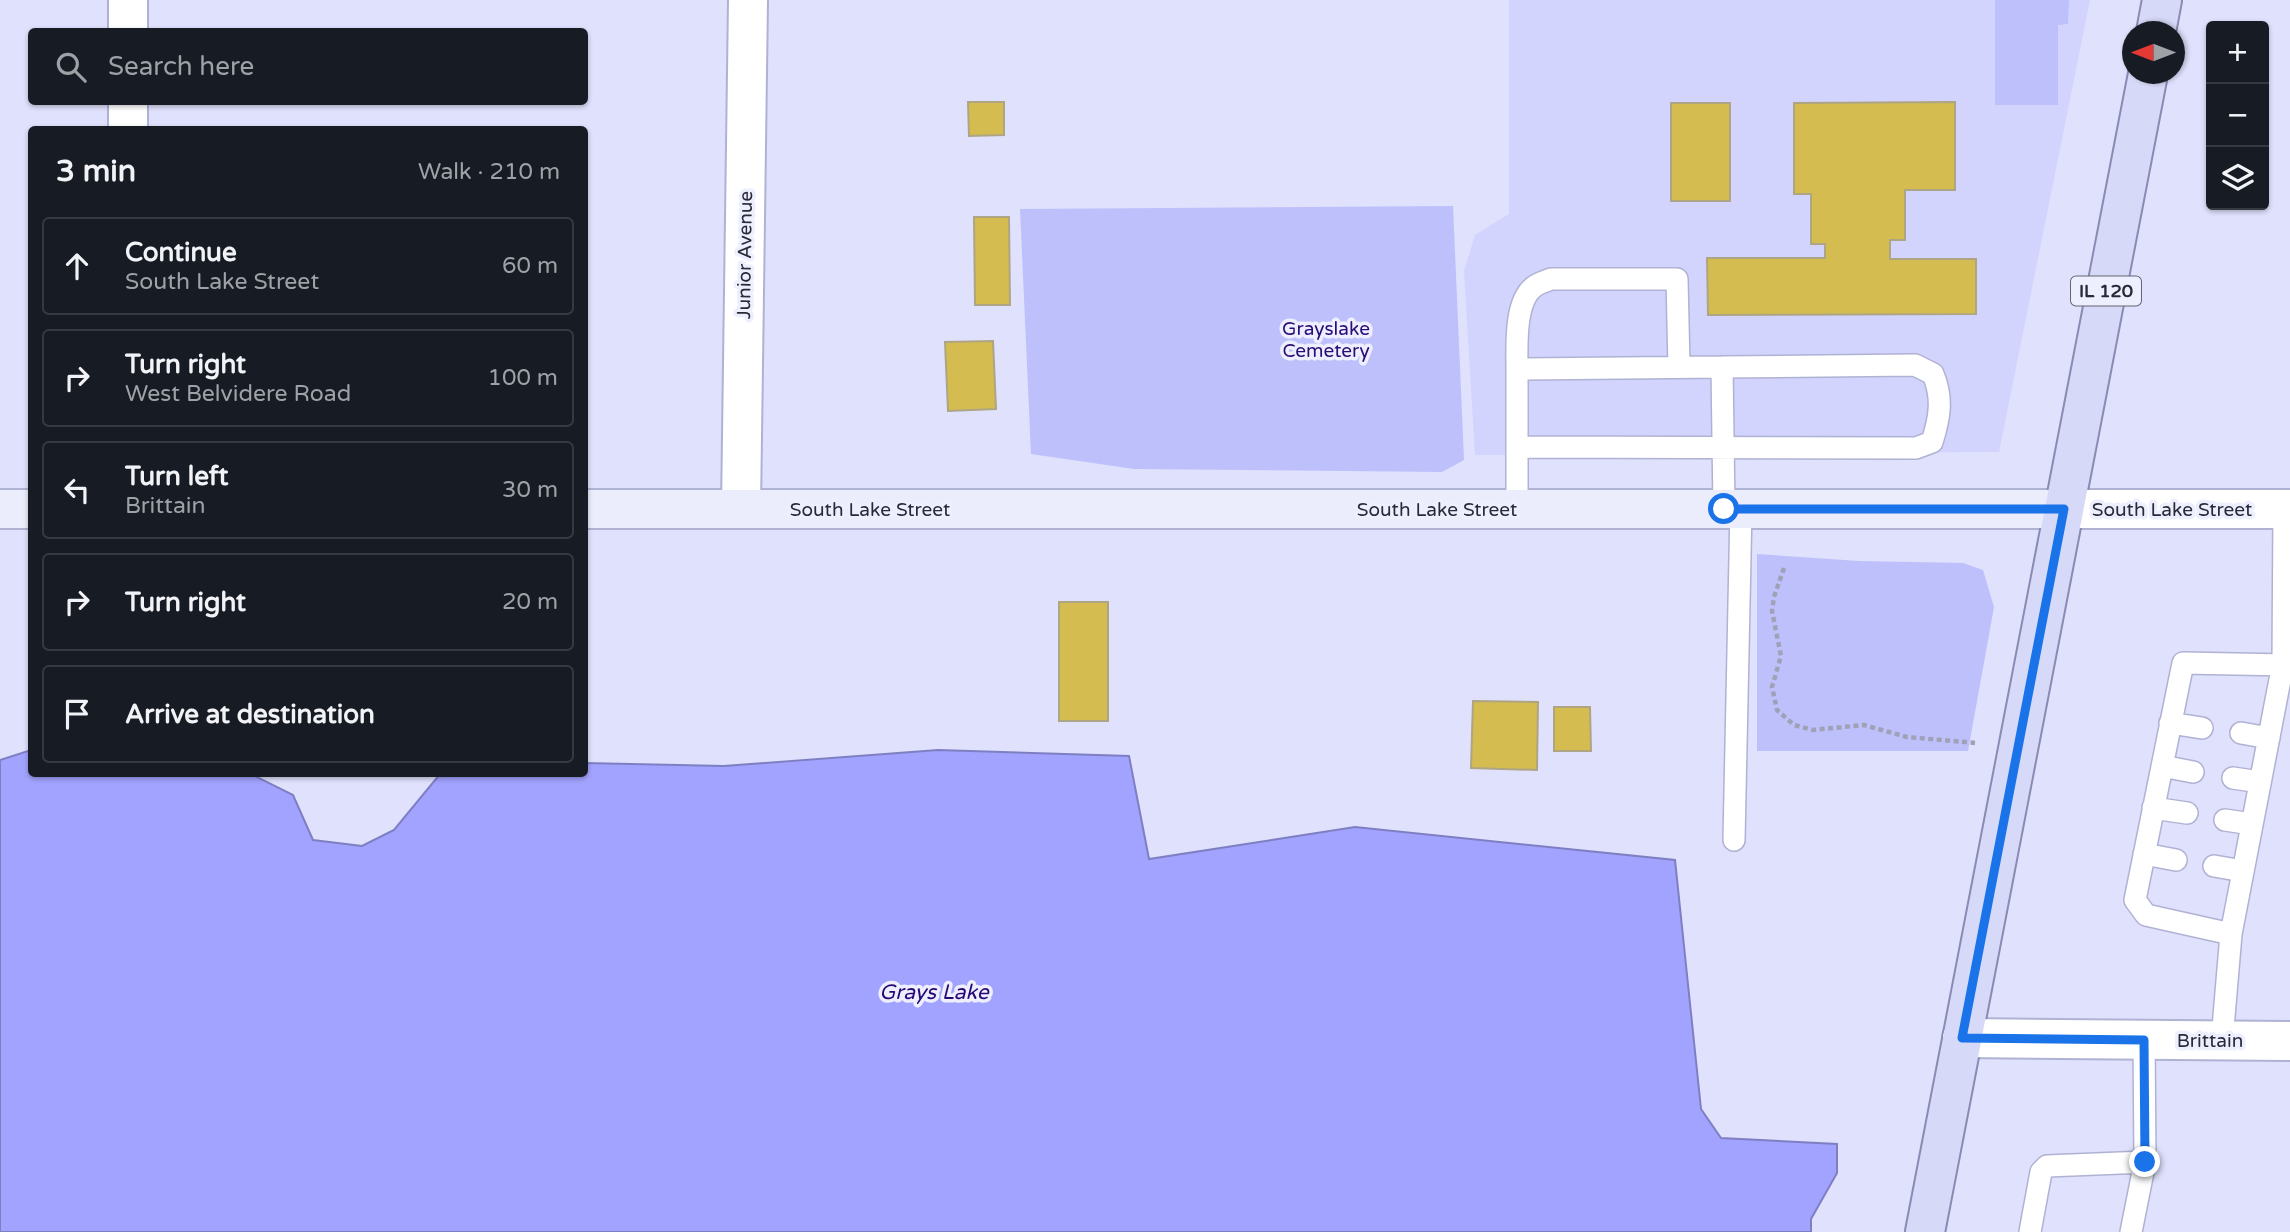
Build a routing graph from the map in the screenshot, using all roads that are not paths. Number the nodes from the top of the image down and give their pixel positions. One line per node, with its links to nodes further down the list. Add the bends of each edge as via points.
1 (128, 0): 5 (street)
2 (748, 0): 17 (street, Junior Avenue)
3 (2162, 0): 4 (main road)
4 (2158, 21)
5 (128, 28)
6 (2146, 84): 20 (main road, IL 120)
7 (128, 105): 8 (street)
8 (128, 126)
9 (1679, 367): 10 (lane); 11 (lane); 11 (lane, via 1677,279 1551,279 1532,287 1522,307)
10 (1722, 367): 13 (lane); 13 (lane, via 1914,365 1933,374 1940,415 1932,442 1916,448)
11 (1517, 369): 12 (lane)
12 (1517, 447): 13 (lane); 18 (lane)
13 (1723, 448): 19 (lane)
14 (0, 509): 15 (street)
15 (28, 509)
16 (588, 509): 17 (street, South Lake Street)
17 (741, 509): 18 (street, South Lake Street)
18 (1517, 509): 19 (street, South Lake Street)
19 (1732, 509): 20 (street, South Lake Street); 35 (lane)
20 (2064, 509): 21 (street, South Lake Street); 41 (main road, IL 120)
21 (2287, 509): 22 (lane)
22 (2287, 665): 23 (lane, via 2183,663); 26 (lane)
23 (2170, 723): 24 (lane); 27 (lane)
24 (2202, 728)
25 (2241, 733): 26 (lane)
26 (2269, 738): 30 (lane)
27 (2162, 766): 28 (lane); 31 (lane)
28 (2193, 772)
29 (2233, 778): 30 (lane)
30 (2260, 782): 34 (lane)
31 (2153, 808): 32 (lane); 36 (lane)
32 (2187, 813)
33 (2225, 820): 34 (lane)
34 (2252, 824): 39 (lane)
35 (1734, 840)
36 (2144, 854): 37 (lane); 40 (lane, via 2135,900 2146,915)
37 (2176, 860)
38 (2214, 866): 39 (lane)
39 (2243, 871): 40 (lane)
40 (2231, 934): 43 (lane)
41 (1962, 1038): 42 (street, Brittain); 46 (main road, IL 120)
42 (2144, 1040): 43 (street, Brittain); 45 (lane)
43 (2222, 1040): 44 (street, Brittain)
44 (2290, 1041)
45 (2145, 1162): 47 (lane, via 2047,1166 2041,1172); 48 (lane)
46 (1925, 1232)
47 (2030, 1232)
48 (2131, 1232)

